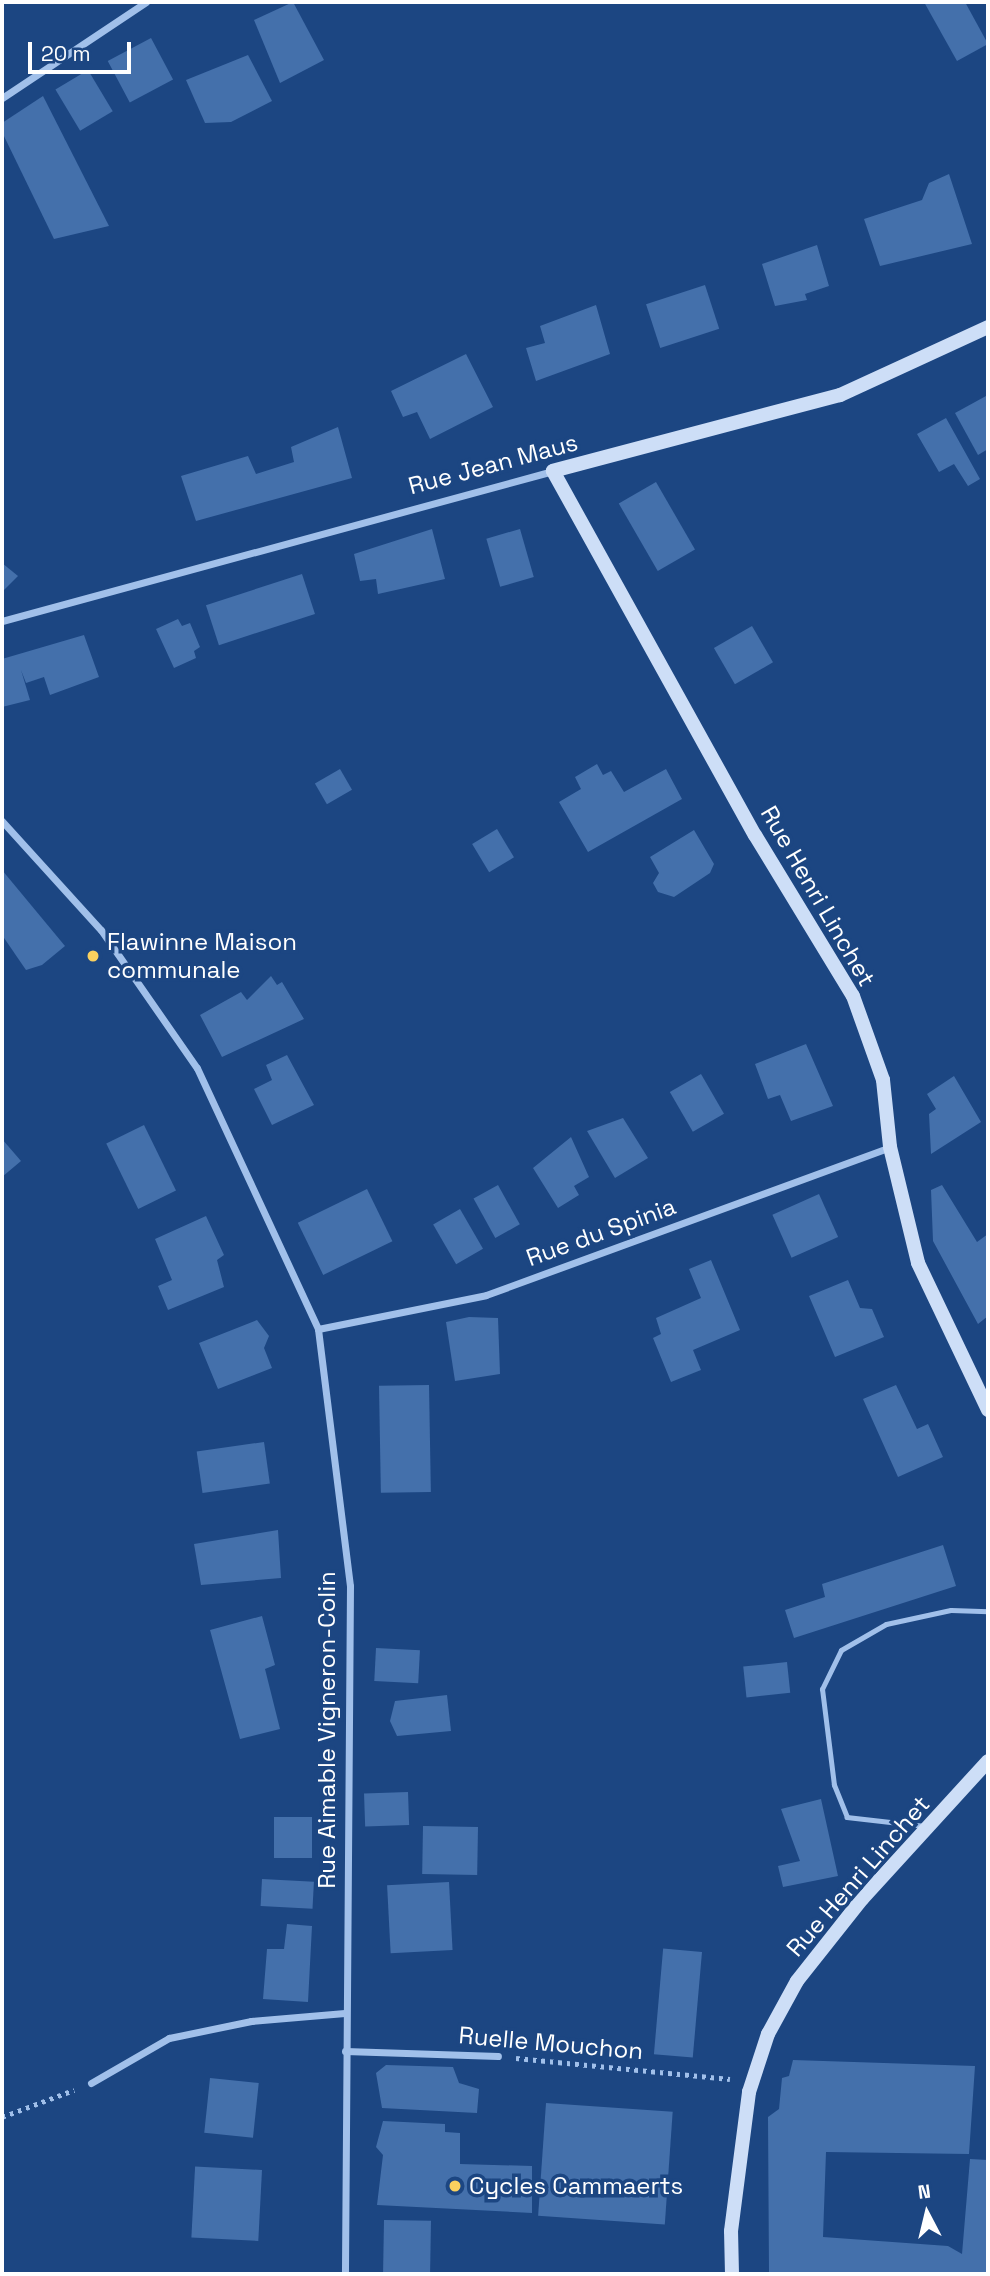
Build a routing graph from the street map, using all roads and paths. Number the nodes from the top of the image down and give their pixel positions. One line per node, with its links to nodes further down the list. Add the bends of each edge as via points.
1 (146, 2): 2 (street)
2 (2, 99)
3 (988, 327): 4 (street, Rue Jean Maus, via 840,395)
4 (553, 471): 5 (street, Rue Jean Maus); 7 (street, Rue Henri Linchet, via 755,835 853,996 883,1080)
5 (2, 621)
6 (2, 821): 8 (street, Rue Aimable Vigneron-Colin, via 101,930 197,1068)
7 (890, 1147): 8 (street, Rue du Spinia, via 486,1295); 9 (street, Rue Henri Linchet, via 918,1263)
8 (318, 1329): 13 (street, Rue Aimable Vigneron-Colin, via 350,1586)
9 (988, 1410)
10 (988, 1611): 12 (lane, via 951,1610 886,1624 841,1650 822,1689 834,1785 847,1817)
11 (988, 1761): 12 (street, Rue Henri Linchet)
12 (929, 1827): 17 (street, Rue Henri Linchet, via 797,1981 768,2035)
13 (345, 2013): 14 (street, Rue Aimable Vigneron-Colin); 16 (street, via 251,2021 169,2038)
14 (345, 2051): 15 (street, Ruelle Mouchon); 19 (street, Rue Aimable Vigneron-Colin)
15 (498, 2056): 17 (path, Ruelle Mouchon, via 728,2078)
16 (91, 2083): 18 (path)
17 (749, 2092): 20 (street, Rue Henri Linchet, via 731,2231)
18 (2, 2117)
19 (345, 2274)
20 (732, 2274)

